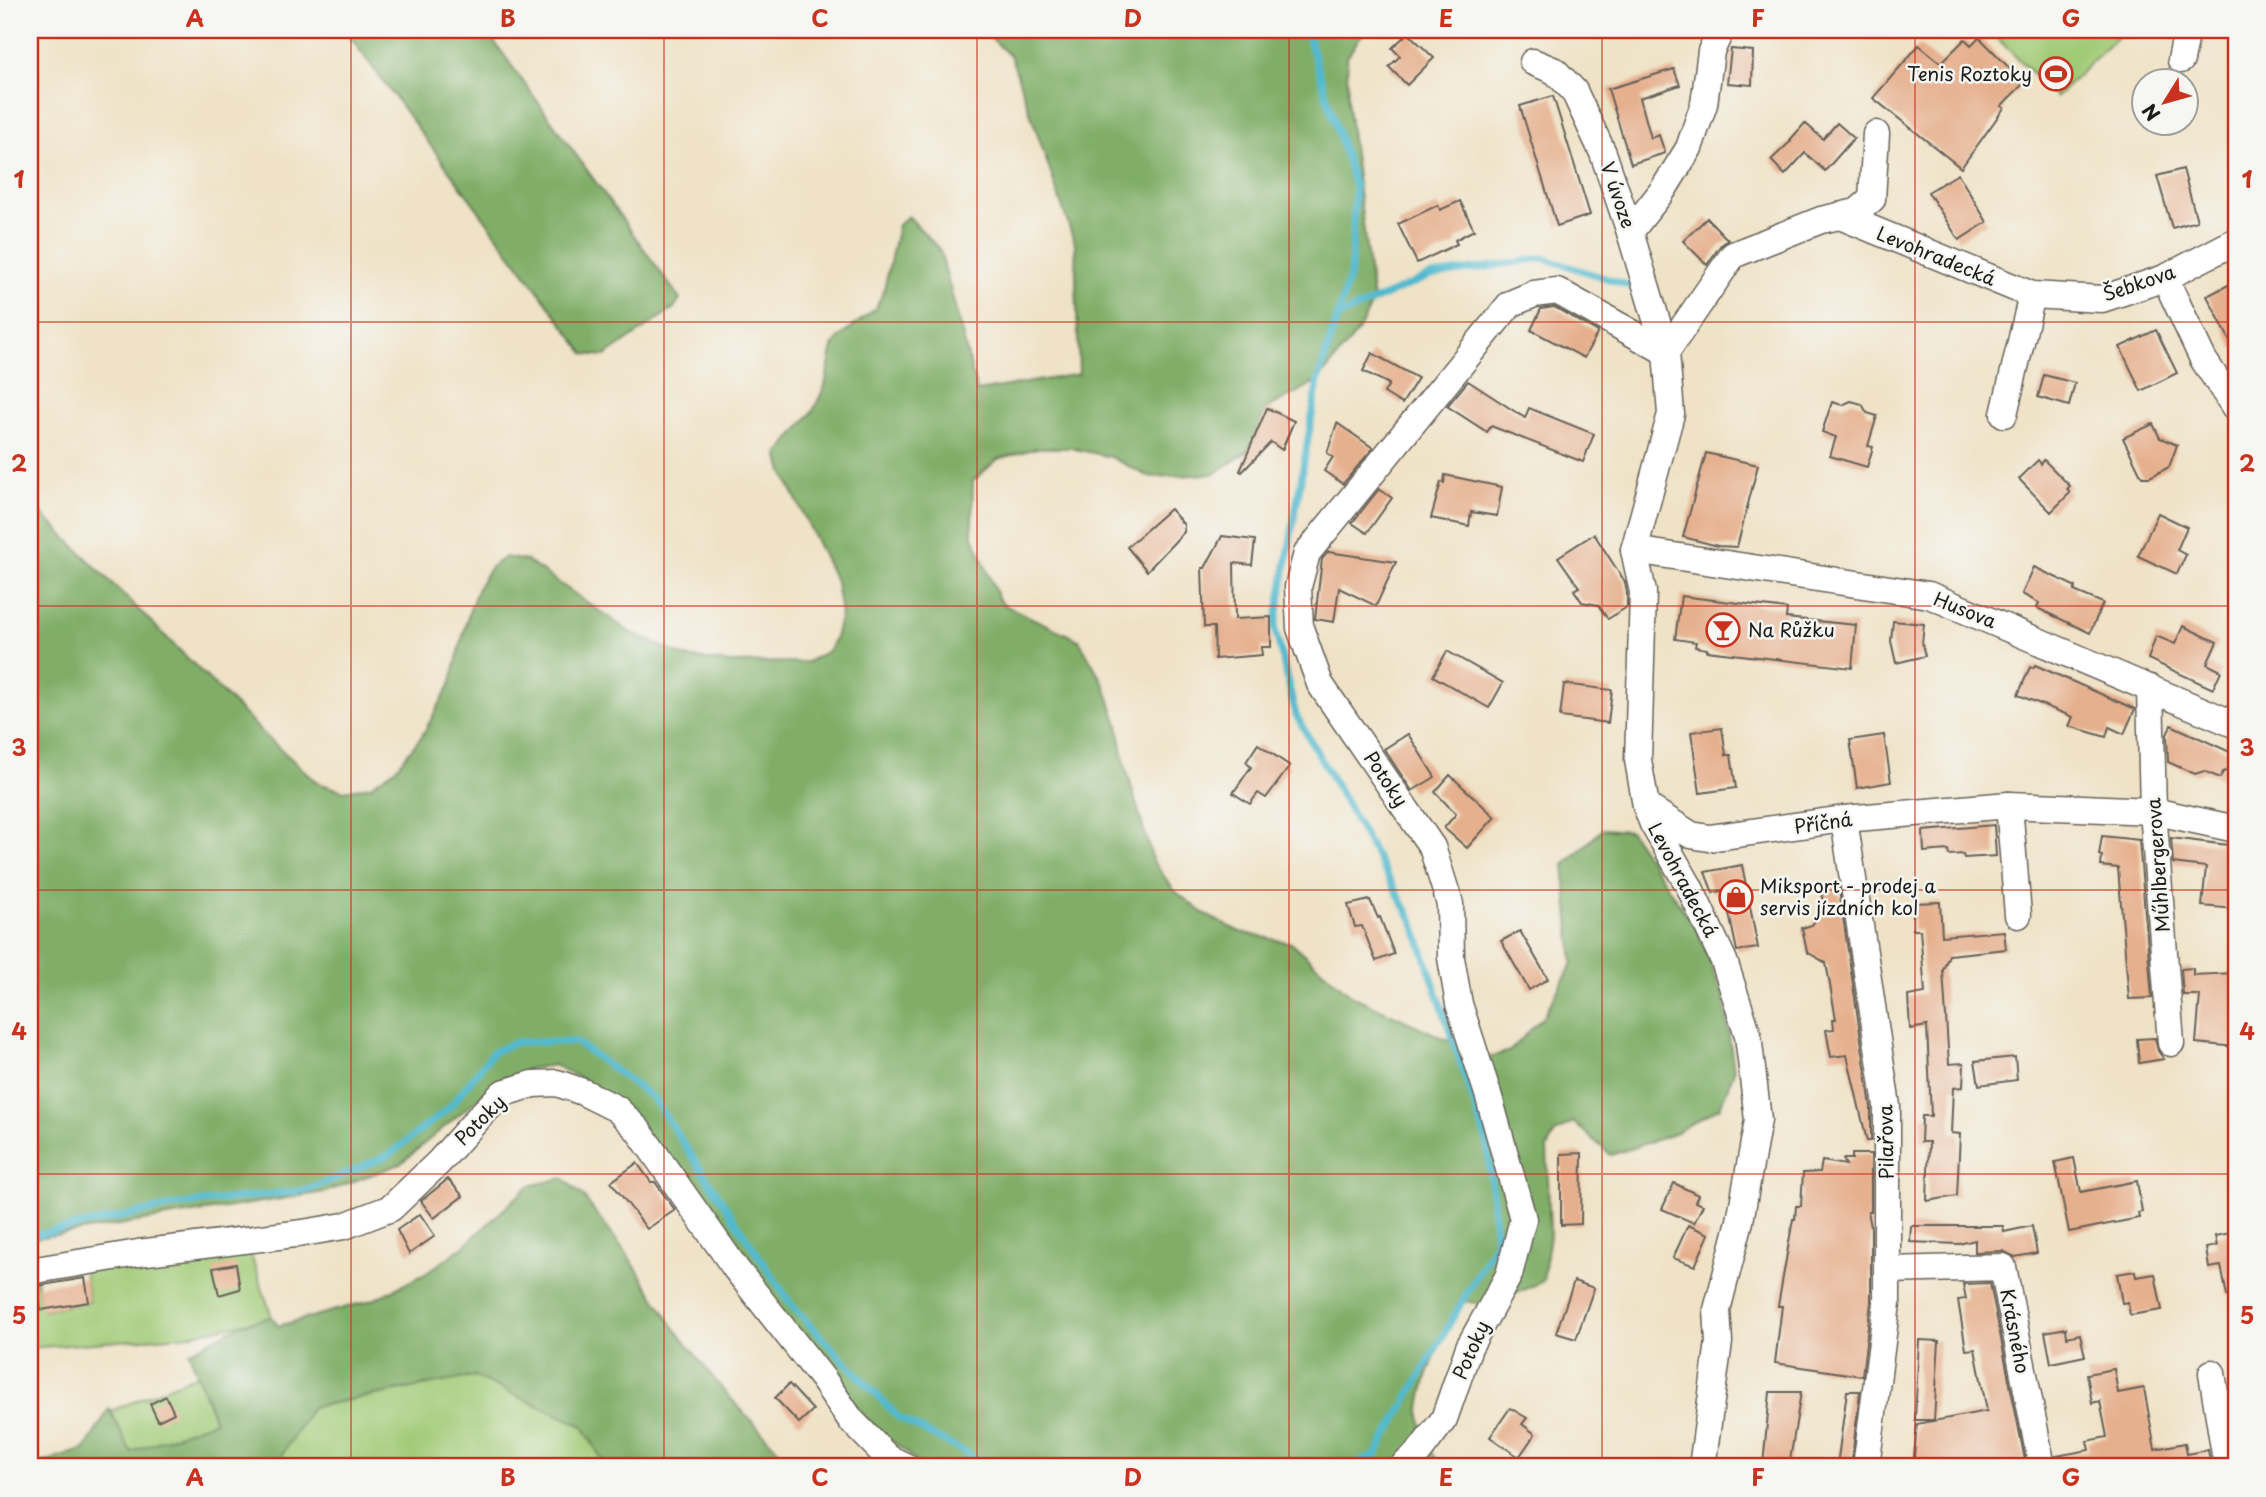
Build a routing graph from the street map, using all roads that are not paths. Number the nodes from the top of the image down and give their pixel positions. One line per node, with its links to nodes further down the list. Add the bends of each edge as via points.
1 (2187, 30): 3 (street)
2 (1713, 37): 7 (street, via 1704,104 1689,148)
3 (2181, 60)
4 (1533, 62): 7 (street, V úvoze, via 1555,71 1574,91 1603,153)
5 (1876, 134): 6 (street, Levohradecká, via 1872,199 1857,212)
6 (1840, 216): 10 (street, Levohradecká); 11 (street, Levohradecká, via 1733,255)
7 (1630, 232): 11 (street, V úvoze)
8 (2236, 241): 9 (street, Šebkova)
9 (2165, 278): 10 (street, Šebkova, via 2102,299); 12 (street, via 2203,359)
10 (2032, 295): 13 (street)
11 (1666, 352): 14 (street, Levohradecká, via 1671,414); 28 (street, Potoky, via 1557,291 1534,293 1510,304 1307,553 1298,587 1300,628 1320,684 1432,847 1450,904 1451,958 1459,1004 1523,1219 1510,1275 1469,1347 1444,1419)
12 (2236, 409)
13 (2004, 414)
14 (1634, 550): 15 (street, Husova, via 1929,595); 18 (street, Levohradecká, via 1643,592 1639,760)
15 (2150, 688): 16 (street, Husova); 19 (street, Műhlbergerova)
16 (2236, 725)
17 (2009, 805): 19 (street, Příčná); 20 (street, Příčná); 22 (street)
18 (1646, 806): 20 (street, Příčná, via 1691,835 1709,838); 29 (street, Levohradecká, via 1724,961 1748,1035 1758,1120 1740,1221 1717,1310 1719,1342)
19 (2153, 811): 21 (street, Příčná); 23 (street, Műhlbergerova)
20 (1844, 819): 25 (street, Pilařova, via 1887,1106)
21 (2236, 829)
22 (2018, 915)
23 (2171, 1043)
24 (30, 1270): 27 (street, Potoky, via 344,1226 391,1208 503,1093 557,1083 617,1109 638,1129 736,1269 851,1420 888,1458)
25 (1888, 1270): 30 (street, Pilařova); 31 (street, Krásného, via 2003,1267)
26 (2212, 1373): 32 (street)
27 (907, 1467)
28 (1402, 1467)
29 (1702, 1467)
30 (1866, 1467)
31 (2042, 1467)
32 (2227, 1467)

